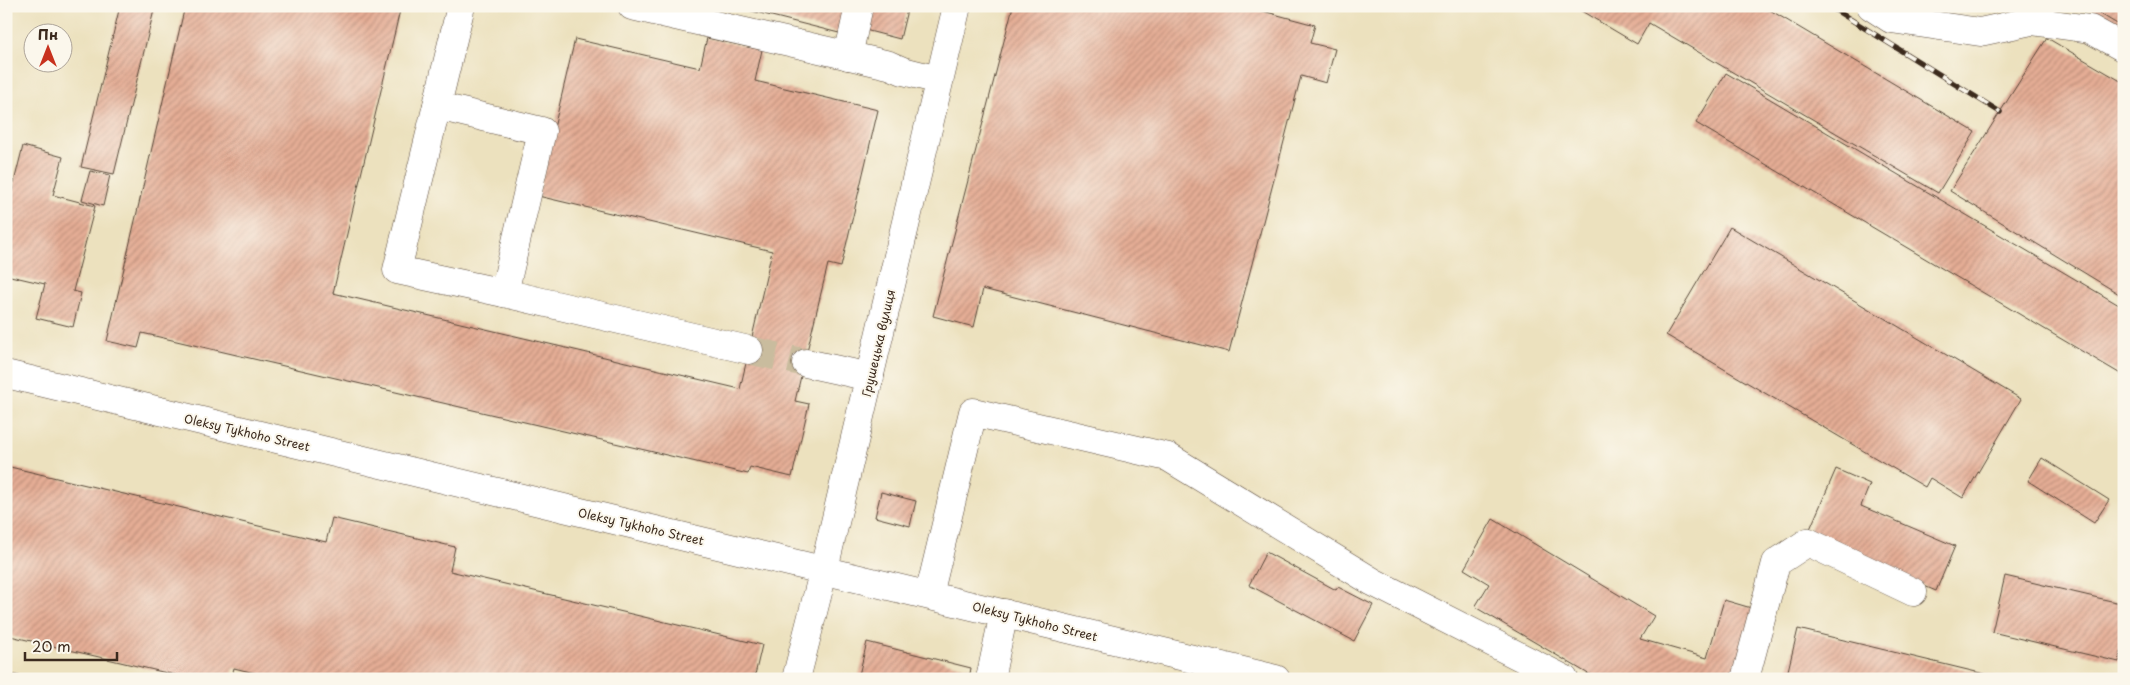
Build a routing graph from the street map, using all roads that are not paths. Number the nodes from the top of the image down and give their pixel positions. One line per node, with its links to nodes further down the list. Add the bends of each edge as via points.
1 (461, 6): 9 (street)
2 (632, 6): 7 (street)
3 (859, 6): 7 (street)
4 (957, 6): 8 (street, Грушецька вулиця)
5 (1872, 6): 6 (street, via 1891,18 1980,32 2031,21 2090,29)
6 (2124, 48)
7 (848, 56): 8 (street)
8 (939, 80): 14 (street, Грушецька вулиця)
9 (437, 106): 10 (street, via 542,130); 10 (street, via 397,270)
10 (504, 294): 11 (street)
11 (749, 350)
12 (806, 363): 14 (street)
13 (6, 374): 15 (street, Oleksy Tykhoho Street)
14 (870, 377): 15 (street, Грушецька вулиця)
15 (824, 570): 17 (street, Oleksy Tykhoho Street); 19 (street, Грушецька вулиця)
16 (1913, 592): 23 (street, via 1808,542 1776,563)
17 (929, 595): 18 (street, Oleksy Tykhoho Street); 22 (street, via 972,412 1168,457 1373,582)
18 (1004, 613): 20 (street); 21 (street, Oleksy Tykhoho Street)
19 (796, 679)
20 (990, 679)
21 (1276, 679)
22 (1564, 679)
23 (1745, 679)

